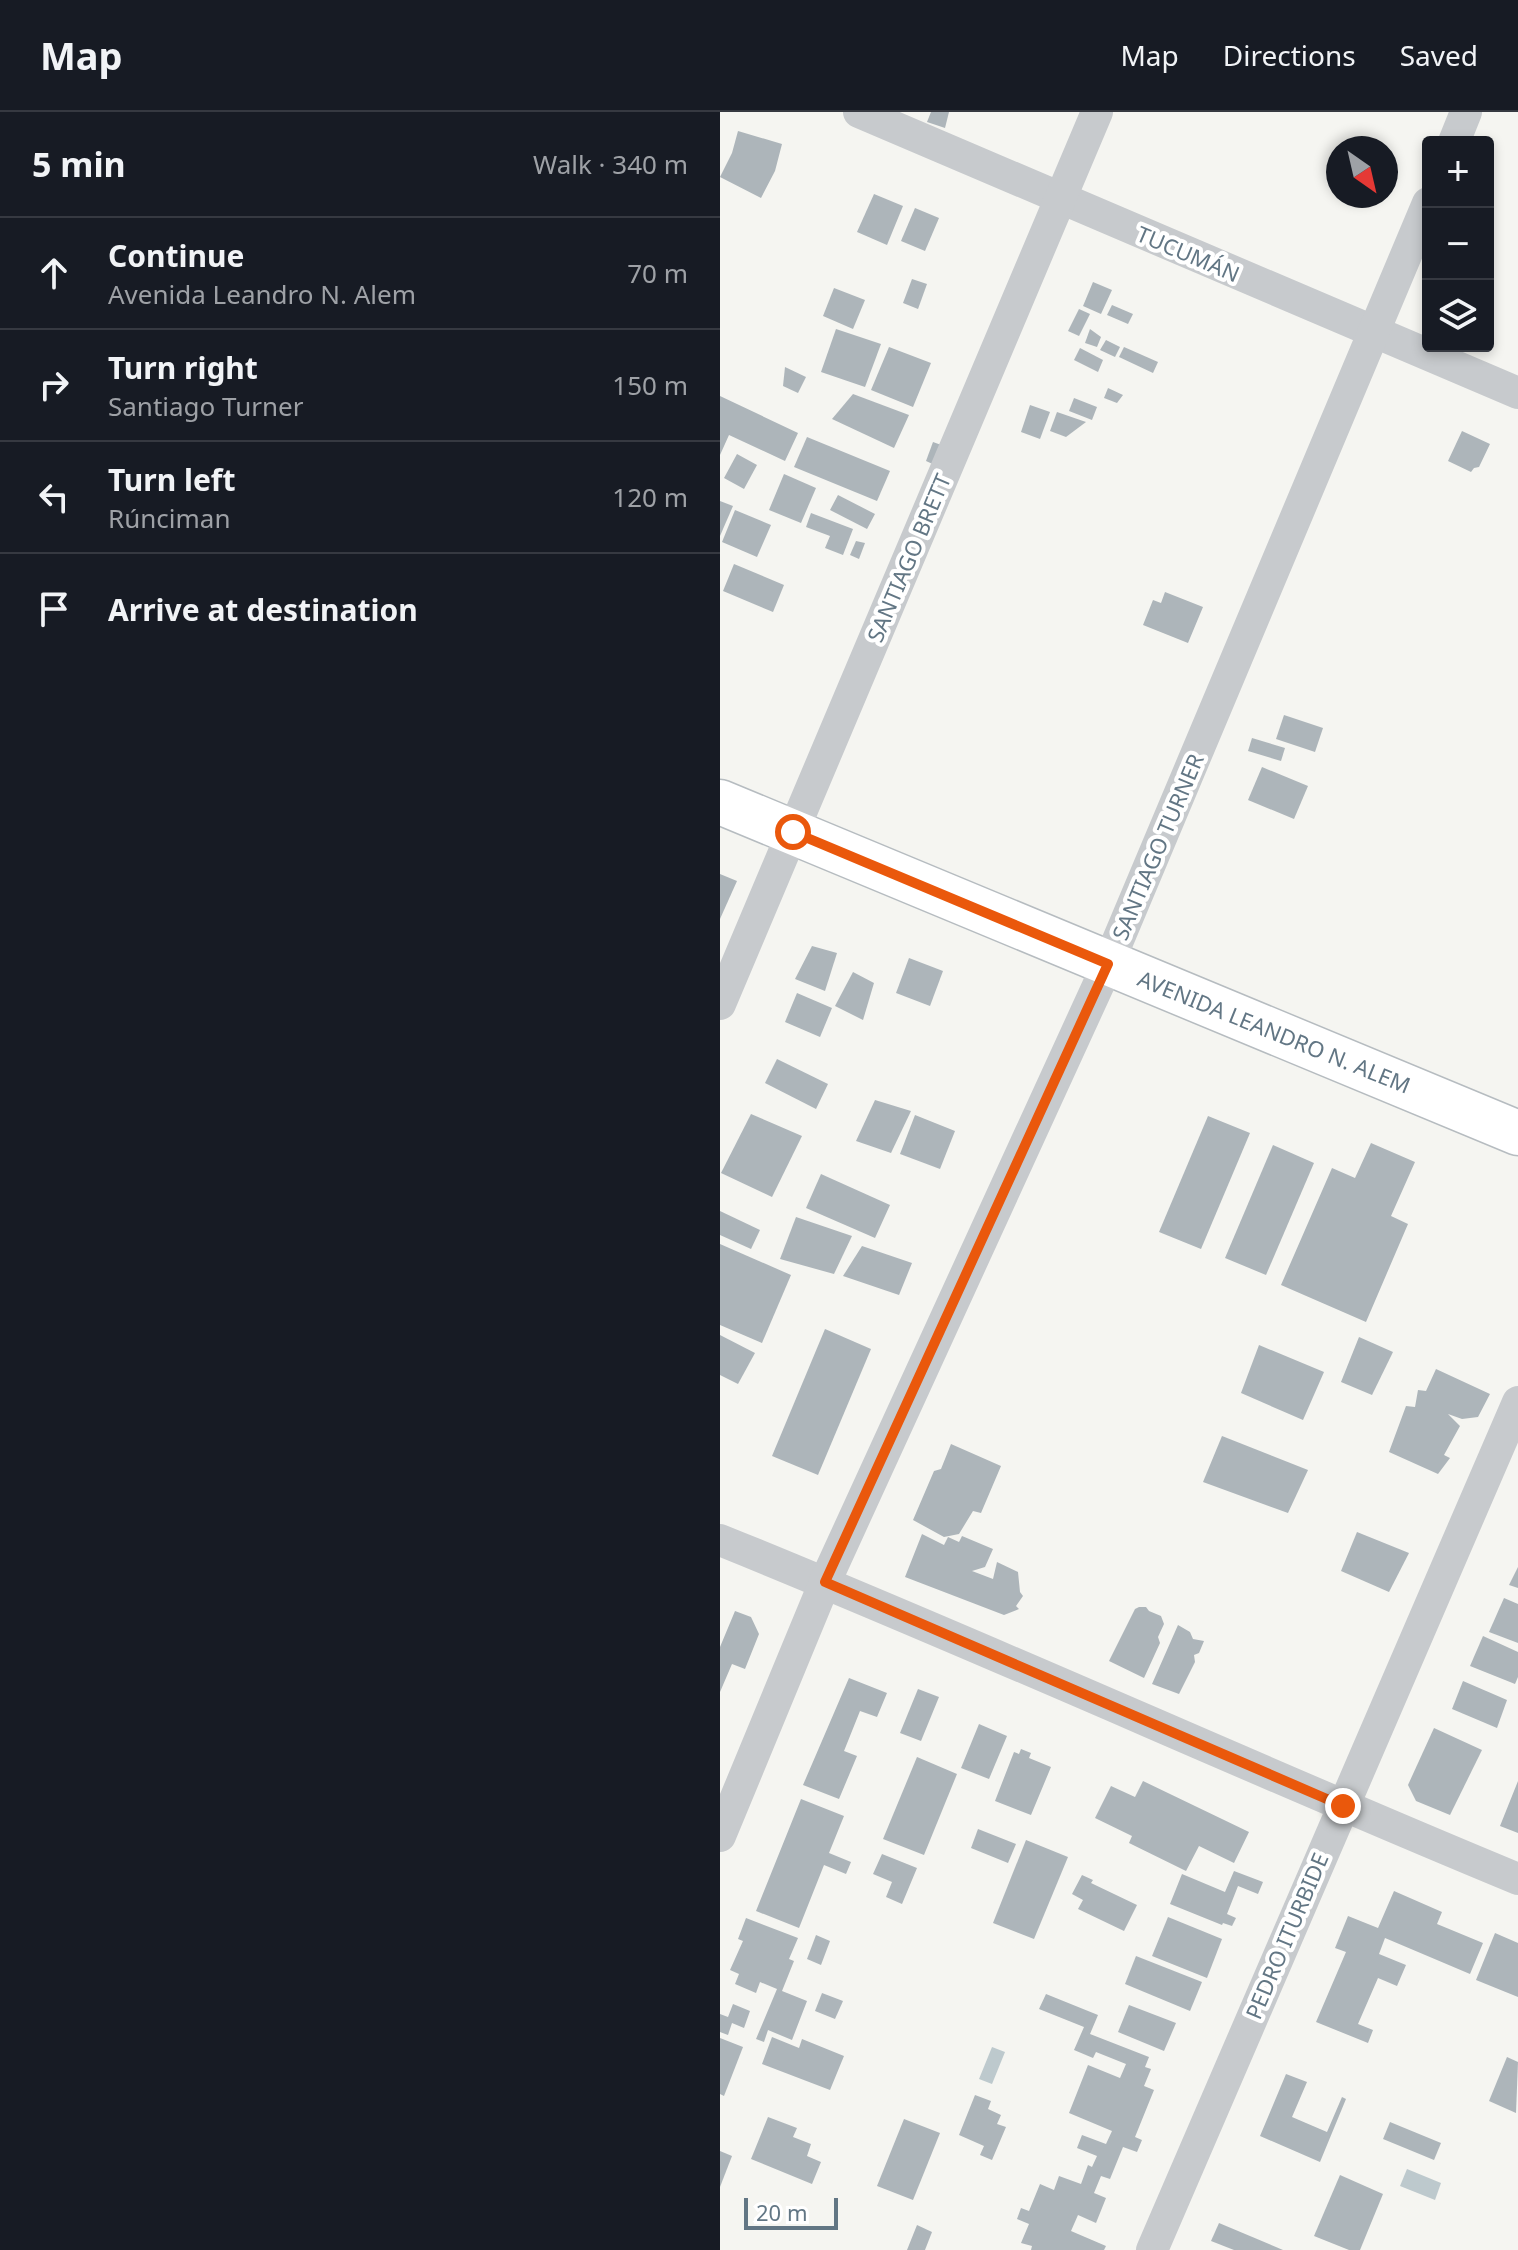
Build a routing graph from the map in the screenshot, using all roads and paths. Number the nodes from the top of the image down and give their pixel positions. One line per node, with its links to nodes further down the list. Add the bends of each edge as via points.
1 (859, 112): 5 (street, TUCUMÁN)
2 (1097, 112): 5 (street, SANTIAGO BRETT)
3 (1466, 112): 4 (street)
4 (1456, 136)
5 (1061, 200): 7 (street, TUCUMÁN); 10 (street, SANTIAGO BRETT)
6 (1426, 208): 7 (street, SANTIAGO TURNER)
7 (1374, 332): 8 (street, TUCUMÁN); 11 (street, SANTIAGO TURNER)
8 (1518, 393)
9 (720, 802): 10 (main road, AVENIDA LEANDRO N. ALEM)
10 (793, 832): 11 (main road, AVENIDA LEANDRO N. ALEM); 12 (street, SANTIAGO BRETT)
11 (1108, 964): 13 (main road, AVENIDA LEANDRO N. ALEM); 16 (street, SANTIAGO TURNER)
12 (720, 1004)
13 (1518, 1133)
14 (1518, 1402): 17 (street, PEDRO ITURBIDE)
15 (720, 1540): 16 (street)
16 (825, 1582): 17 (street); 18 (street, SANTIAGO TURNER)
17 (1343, 1806): 19 (street); 20 (street, PEDRO ITURBIDE)
18 (720, 1836)
19 (1518, 1879)
20 (1152, 2250)

